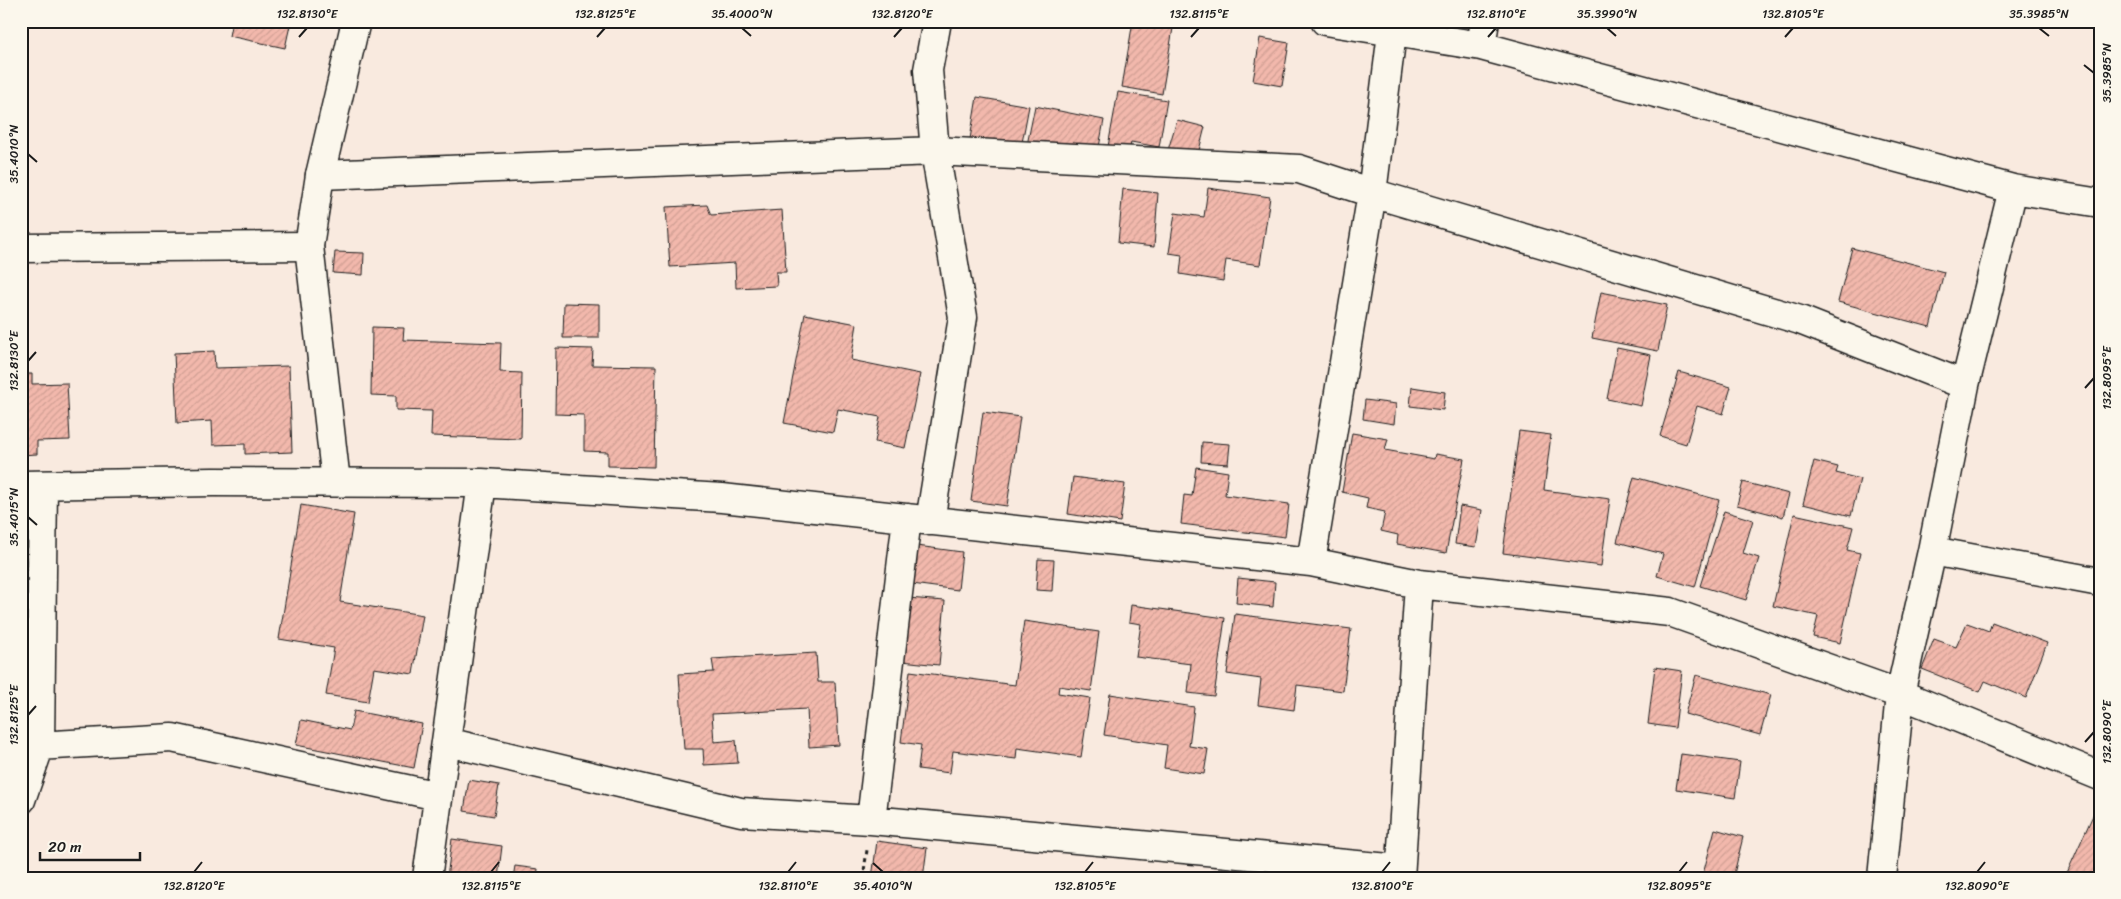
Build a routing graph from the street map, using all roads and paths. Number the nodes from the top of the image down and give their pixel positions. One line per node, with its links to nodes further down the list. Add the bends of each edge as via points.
1 (356, 21): 7 (street)
2 (937, 21): 6 (street, via 928,70)
3 (1325, 21): 4 (street)
4 (1392, 33): 5 (street); 9 (street)
5 (1483, 34): 8 (street)
6 (935, 151): 7 (street); 9 (street, via 1299,169); 17 (street, via 963,317)
7 (320, 174): 11 (street)
8 (2013, 189): 10 (street); 13 (street)
9 (1372, 192): 13 (street, via 1800,320); 19 (street)
10 (2100, 203)
11 (309, 246): 12 (street); 14 (street)
12 (21, 248)
13 (1965, 385): 18 (street)
14 (336, 482): 15 (street); 16 (street)
15 (482, 483): 17 (street, via 722,498); 23 (street)
16 (32, 485): 24 (street)
17 (919, 520): 19 (street); 28 (street)
18 (1932, 551): 20 (street); 22 (street)
19 (1311, 562): 21 (street)
20 (2100, 582)
21 (1419, 584): 22 (street, via 1670,612); 29 (street)
22 (1900, 694): 25 (street); 31 (street)
23 (447, 742): 26 (street); 28 (street, via 740,812)
24 (31, 746): 26 (street, via 172,738); 27 (street)
25 (2100, 776)
26 (438, 796): 30 (street)
27 (21, 800)
28 (872, 820): 29 (street)
29 (1400, 873)
30 (427, 878)
31 (1882, 878)

